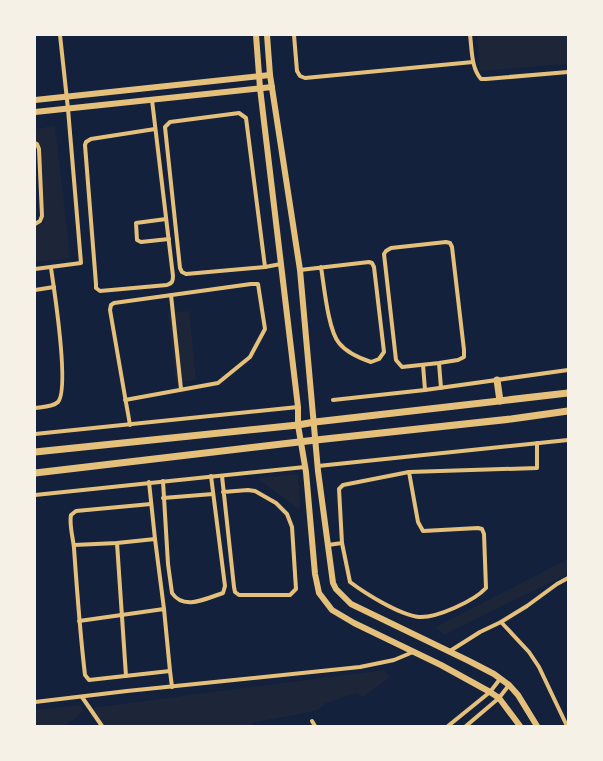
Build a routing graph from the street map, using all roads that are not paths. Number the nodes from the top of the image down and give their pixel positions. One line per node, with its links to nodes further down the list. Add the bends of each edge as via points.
1 (60, 35): 12 (street)
2 (256, 35): 9 (street)
3 (267, 35): 8 (street)
4 (294, 35): 6 (street, via 297,71 304,78)
5 (470, 35): 6 (street)
6 (473, 62): 7 (street, via 478,75 486,79)
7 (568, 72)
8 (270, 75): 9 (street); 10 (street)
9 (260, 76): 11 (street); 12 (street)
10 (272, 87): 11 (street); 27 (street)
11 (260, 88): 14 (street); 22 (street)
12 (67, 96): 13 (street); 15 (street)
13 (35, 100)
14 (152, 100): 15 (street); 17 (street)
15 (68, 109): 16 (street); 25 (street, via 81,263)
16 (35, 112)
17 (156, 129): 19 (street); 21 (street, via 91,139 84,145 98,290 171,284 173,276)
18 (35, 143): 20 (street, via 39,150 42,216 40,222)
19 (166, 219): 21 (street); 21 (street, via 136,223 137,240 141,242)
20 (35, 224)
21 (168, 239)
22 (281, 264): 23 (street); 42 (street)
23 (265, 267): 23 (street, via 246,118 239,113 166,124 182,272 186,274)
24 (321, 267): 24 (street, via 372,263 384,352 379,358 371,362 348,352 339,344 333,334); 27 (street)
25 (51, 268): 26 (street); 28 (street)
26 (35, 270)
27 (300, 270): 45 (street)
28 (54, 287): 29 (street); 43 (street, via 62,356 62,396 58,403)
29 (35, 290)
30 (171, 295): 36 (street); 36 (street, via 258,284 265,329 250,357 218,383); 39 (street, via 112,305 110,310)
31 (439, 363): 32 (street); 32 (street, via 464,357 452,247 446,242 391,248 384,254 396,360 402,367); 35 (street)
32 (423, 365): 37 (street)
33 (568, 370): 34 (street)
34 (497, 380): 35 (street); 41 (main road)
35 (440, 388): 37 (street)
36 (181, 389): 39 (street)
37 (424, 390): 40 (street)
38 (568, 393): 41 (main road)
39 (125, 400): 46 (street)
40 (333, 400)
41 (500, 401): 45 (main road)
42 (298, 407): 46 (street); 47 (street)
43 (35, 408)
44 (568, 411): 49 (main road)
45 (315, 422): 47 (main road); 49 (street)
46 (130, 425): 48 (street)
47 (298, 425): 51 (street); 53 (main road)
48 (35, 434)
49 (316, 440): 51 (main road); 54 (street)
50 (568, 440): 52 (street)
51 (301, 442): 55 (street); 57 (main road)
52 (538, 443): 54 (street); 56 (street, via 537,468)
53 (35, 452)
54 (318, 466): 71 (street)
55 (305, 467): 59 (street); 78 (street, via 318,593 332,610)
56 (409, 472): 69 (street, via 343,485 339,489); 69 (street, via 418,522 423,531 482,529 486,588 483,592 461,605 441,612 419,617 402,612 363,592 350,582)
57 (35, 473)
58 (211, 476): 59 (street); 60 (street); 63 (street)
59 (222, 476): 62 (street)
60 (163, 481): 61 (street); 65 (street)
61 (149, 482): 64 (street); 66 (street)
62 (224, 492): 62 (street, via 255,491 276,503 287,514 292,527 296,589 290,595 235,592)
63 (213, 494): 65 (street); 65 (street, via 225,586 223,593 195,602 182,602 172,593)
64 (35, 495)
65 (163, 498)
66 (151, 504): 67 (street); 70 (street, via 76,511 70,519)
67 (155, 539): 68 (street); 73 (street)
68 (116, 543): 70 (street); 74 (street)
69 (342, 543): 71 (street)
70 (74, 545): 75 (street)
71 (328, 545): 77 (street, via 336,589 351,604)
72 (568, 578): 76 (street)
73 (164, 609): 74 (street); 79 (street)
74 (122, 615): 75 (street); 80 (street)
75 (79, 621): 80 (street, via 87,678 89,680)
76 (501, 622): 77 (street); 95 (street, via 529,652 539,667)
77 (450, 651): 81 (street)
78 (413, 652): 83 (street, via 388,662 360,667); 84 (street)
79 (170, 671): 80 (street); 83 (street)
80 (126, 676)
81 (500, 678): 82 (street); 84 (street)
82 (509, 685): 86 (street); 94 (street)
83 (172, 687): 85 (street)
84 (490, 692): 86 (street); 91 (street)
85 (82, 697): 87 (street); 89 (street)
86 (499, 698): 92 (street); 93 (street)
87 (35, 702)
88 (312, 721): 90 (street)
89 (102, 726)
90 (315, 726)
91 (448, 726)
92 (466, 726)
93 (520, 726)
94 (537, 726)
95 (567, 726)

